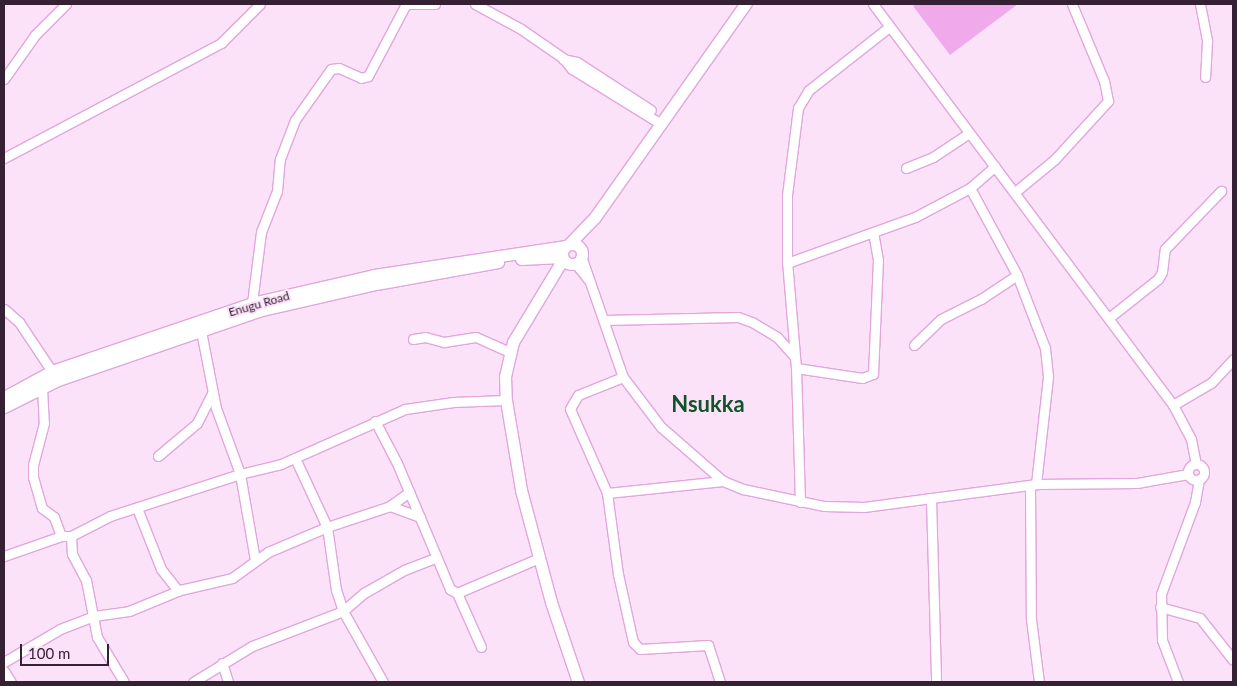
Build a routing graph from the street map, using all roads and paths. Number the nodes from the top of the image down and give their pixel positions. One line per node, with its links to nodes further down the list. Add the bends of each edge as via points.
1 (66, 4): 12 (street, via 36,35)
2 (260, 4): 15 (street, via 221,43)
3 (407, 4): 4 (street); 27 (street, via 368,76 361,78 340,68 331,69 295,120 280,159 277,191 261,232)
4 (435, 4)
5 (475, 4): 13 (street, via 563,58 577,62)
6 (745, 4): 13 (main road)
7 (873, 4): 10 (street)
8 (1072, 4): 20 (street, via 1104,81 1108,102 1055,159)
9 (1200, 4): 11 (street, via 1207,41)
10 (889, 26): 14 (street); 24 (street, via 809,90 798,108 787,195)
11 (1205, 77)
12 (4, 79)
13 (663, 121): 22 (main road)
14 (969, 133): 16 (street); 17 (street, via 932,157)
15 (4, 158)
16 (995, 166): 18 (street); 20 (street)
17 (906, 168)
18 (970, 188): 21 (street, via 915,217); 25 (street)
19 (1221, 191): 29 (street, via 1165,249 1158,279)
20 (1015, 192): 29 (street)
21 (873, 232): 24 (street); 39 (street, via 878,260 873,374 862,378)
22 (571, 255): 23 (main road); 26 (main road); 27 (main road, Enugu Road, via 526,251 374,275); 30 (street, via 590,280)
23 (542, 258): 26 (main road); 31 (main road, via 376,284 258,311)
24 (787, 263): 32 (street)
25 (1017, 275): 35 (street, via 981,299 941,319); 56 (street, via 1045,348 1048,377)
26 (548, 286): 36 (main road, via 519,329)
27 (252, 304): 40 (main road, Enugu Road)
28 (4, 309): 40 (street, via 19,322)
29 (1110, 317): 46 (street)
30 (605, 320): 33 (street, via 738,317); 41 (street)
31 (201, 331): 40 (main road); 43 (street)
32 (792, 335): 33 (street); 37 (street)
33 (777, 337): 37 (street)
34 (413, 339): 36 (street, via 425,337 444,342 476,337)
35 (914, 345)
36 (510, 352): 45 (main road, via 505,376)
37 (794, 356): 39 (street)
38 (1233, 359): 46 (street, via 1211,383)
39 (796, 368): 60 (street)
40 (55, 375): 42 (main road); 44 (main road, Enugu Road)
41 (622, 377): 55 (street, via 661,427); 58 (street, via 578,395 570,408 573,421 598,466)
42 (42, 388): 47 (main road); 65 (street, via 44,423 33,465 33,478 42,508 54,517)
43 (212, 394): 49 (street, via 197,423); 52 (street)
44 (4, 397)
45 (506, 400): 48 (street, via 453,402 404,409); 69 (main road, via 509,434)
46 (1173, 405): 51 (street, via 1191,439)
47 (4, 408)
48 (375, 421): 50 (street); 57 (street)
49 (158, 456)
50 (295, 458): 52 (street); 64 (street)
51 (1196, 464): 53 (street, via 1191,466); 54 (street, via 1204,470)
52 (240, 474): 62 (street); 70 (street)
53 (1188, 474): 54 (street); 56 (street, via 1137,483)
54 (1199, 480): 73 (street, via 1195,502 1161,594)
55 (723, 481): 58 (street); 60 (street)
56 (1033, 485): 59 (street); 89 (street, via 1032,619)
57 (409, 492): 61 (street); 63 (street)
58 (607, 493): 87 (street, via 618,574 635,646 640,649 704,643 712,649)
59 (931, 498): 60 (street, via 864,507); 88 (street)
60 (800, 502)
61 (390, 506): 63 (street); 64 (street)
62 (137, 508): 66 (street, via 110,516); 71 (street, via 161,569)
63 (420, 517): 68 (street)
64 (327, 527): 70 (street); 74 (street, via 336,590)
65 (61, 536): 66 (street); 67 (street)
66 (71, 536): 75 (street, via 72,554 86,580)
67 (4, 556)
68 (434, 558): 72 (street, via 450,589); 74 (street, via 404,570 364,593)
69 (539, 558): 72 (street); 86 (main road)
70 (255, 560): 71 (street, via 232,578)
71 (178, 591): 75 (street, via 129,611)
72 (457, 592): 76 (street)
73 (1160, 607): 77 (street, via 1200,618); 90 (street, via 1162,640)
74 (343, 611): 79 (street, via 252,646); 85 (street)
75 (94, 616): 78 (street, via 60,629); 82 (street, via 97,637)
76 (480, 647)
77 (1233, 660)
78 (4, 662)
79 (222, 663): 83 (street); 84 (street)
80 (4, 671): 81 (street)
81 (11, 682)
82 (124, 682)
83 (193, 682)
84 (228, 682)
85 (383, 682)
86 (578, 682)
87 (720, 682)
88 (936, 682)
89 (1039, 682)
90 (1178, 682)

